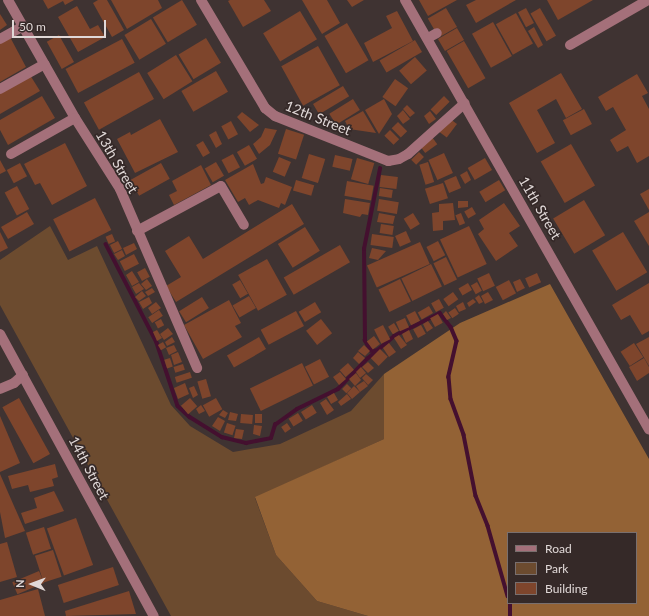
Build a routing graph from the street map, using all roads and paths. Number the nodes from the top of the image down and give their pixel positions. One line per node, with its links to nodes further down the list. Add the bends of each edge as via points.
1 (8, 0): 6 (street, 13th Street)
2 (202, 0): 5 (street, 12th Street)
3 (406, 0): 12 (street, 11th Street, via 432,36)
4 (648, 0): 9 (street)
5 (214, 22): 7 (street); 12 (street, 12th Street, via 265,108 275,116 388,161 408,154)
6 (23, 26): 8 (street); 10 (street, 13th Street)
7 (205, 28)
8 (0, 39)
9 (570, 45)
10 (44, 64): 11 (street); 13 (street, 13th Street, via 74,105)
11 (0, 89)
12 (465, 103): 21 (street, 11th Street)
13 (75, 118): 14 (street); 16 (street, 13th Street, via 120,189)
14 (11, 154)
15 (244, 225): 16 (street, via 221,186)
16 (137, 232): 18 (street, 13th Street)
17 (0, 334): 19 (street, 14th Street)
18 (197, 368)
19 (23, 375): 20 (street, via 14,383); 22 (street, 14th Street)
20 (0, 389)
21 (649, 430)
22 (154, 616)

